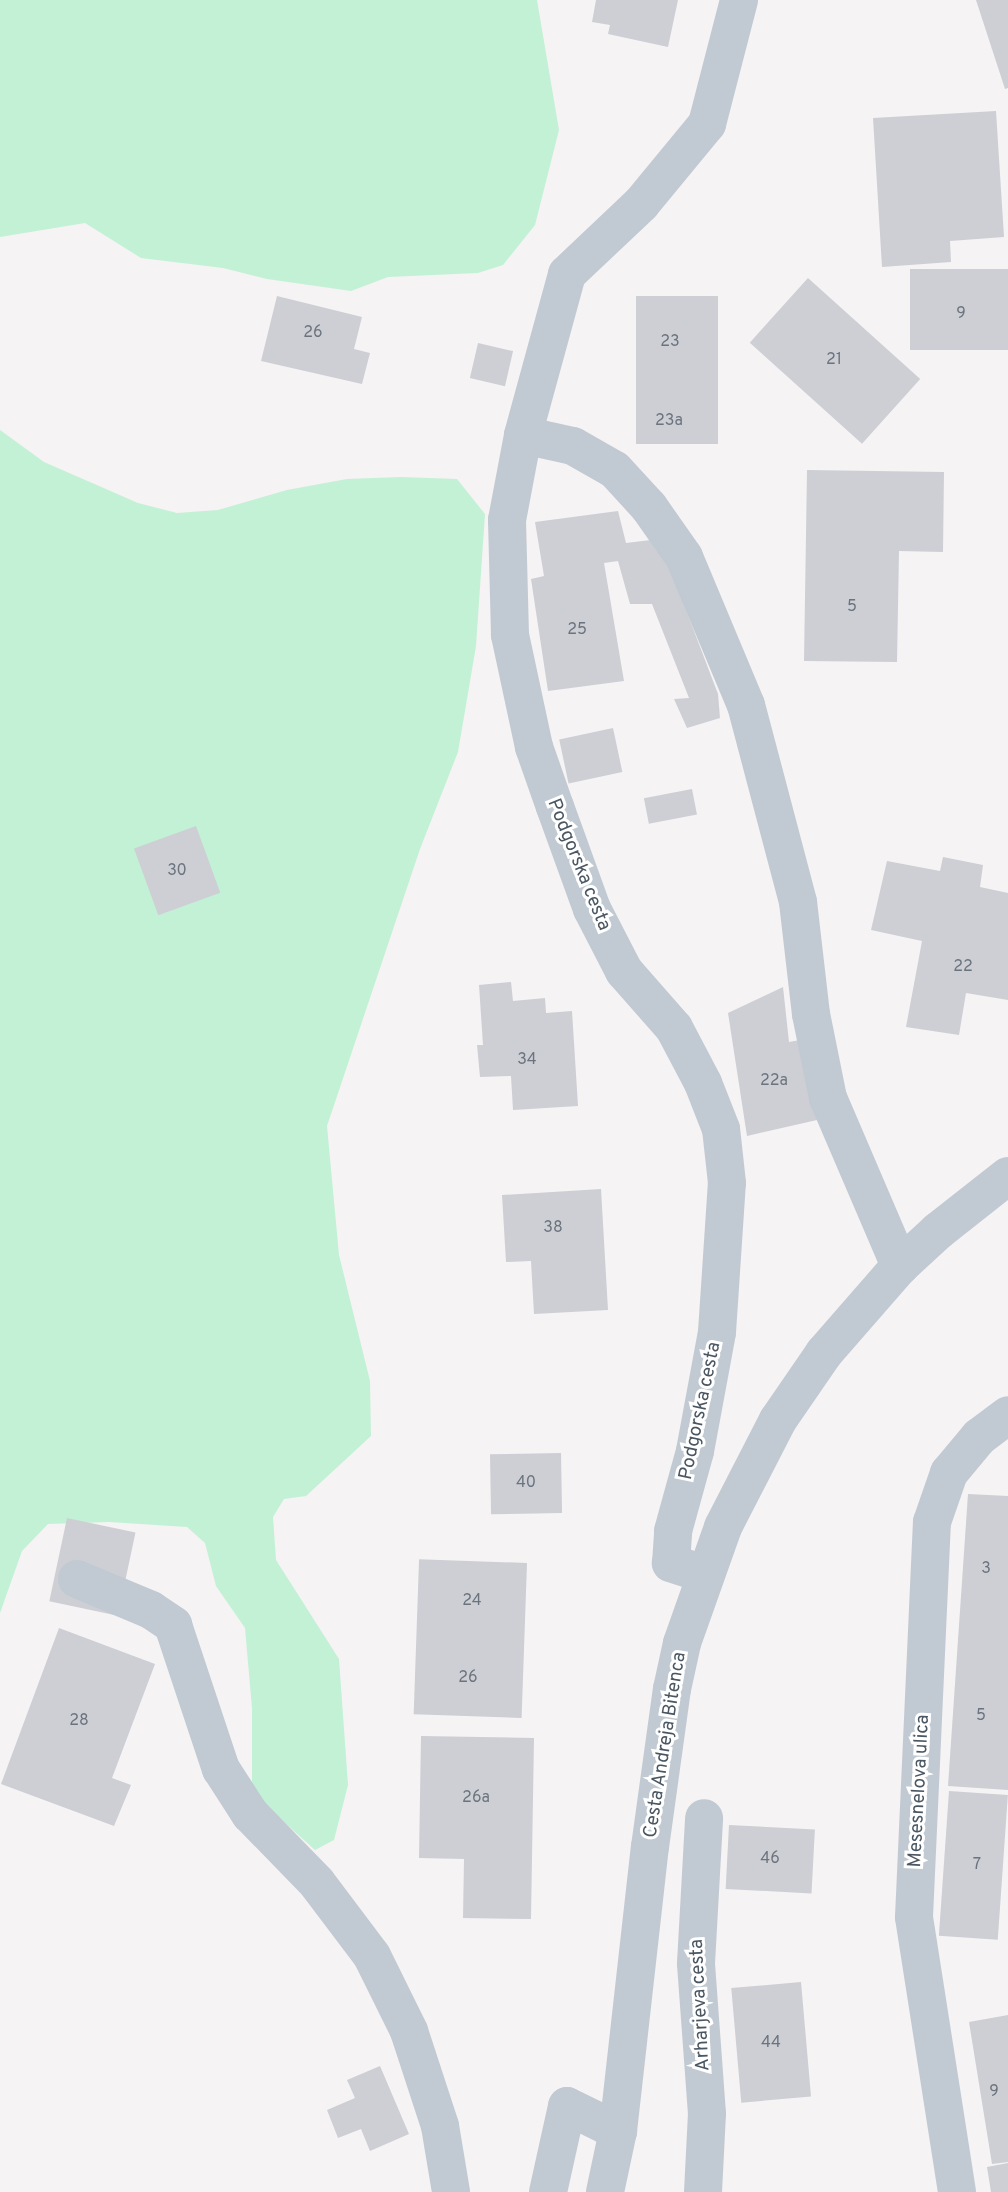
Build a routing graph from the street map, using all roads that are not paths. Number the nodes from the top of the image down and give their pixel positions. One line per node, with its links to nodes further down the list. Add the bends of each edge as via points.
1 (739, 0): 2 (street, Podgorska cesta, via 706,124 641,204 568,274)
2 (523, 435): 4 (street, via 573,446 615,470 649,507 690,569 746,705 798,902 810,1014 828,1098); 6 (street, Podgorska cesta, via 507,520 509,635 534,747 592,909 624,971 674,1028 721,1129 727,1182 718,1332 695,1451 673,1531 671,1563)
3 (1008, 1176): 4 (street, Cesta Andreja Bitenca)
4 (900, 1266): 6 (street, Cesta Andreja Bitenca, via 824,1353 778,1420)
5 (1008, 1415): 14 (street, Mesesnelova ulica, via 979,1437 949,1473 932,1522 914,1917)
6 (704, 1574): 9 (street, Cesta Andreja Bitenca, via 682,1643 663,1751)
7 (76, 1578): 10 (street, via 151,1609 173,1625 221,1769 250,1814 325,1894 372,1956 391,1994 409,2031 440,2126)
8 (705, 1818): 13 (street, Arharjeva cesta, via 696,1963 707,2114)
9 (618, 2131): 11 (street, via 567,2106); 12 (street, Cesta Andreja Bitenca)
10 (451, 2192)
11 (548, 2192)
12 (605, 2192)
13 (703, 2192)
14 (957, 2192)

